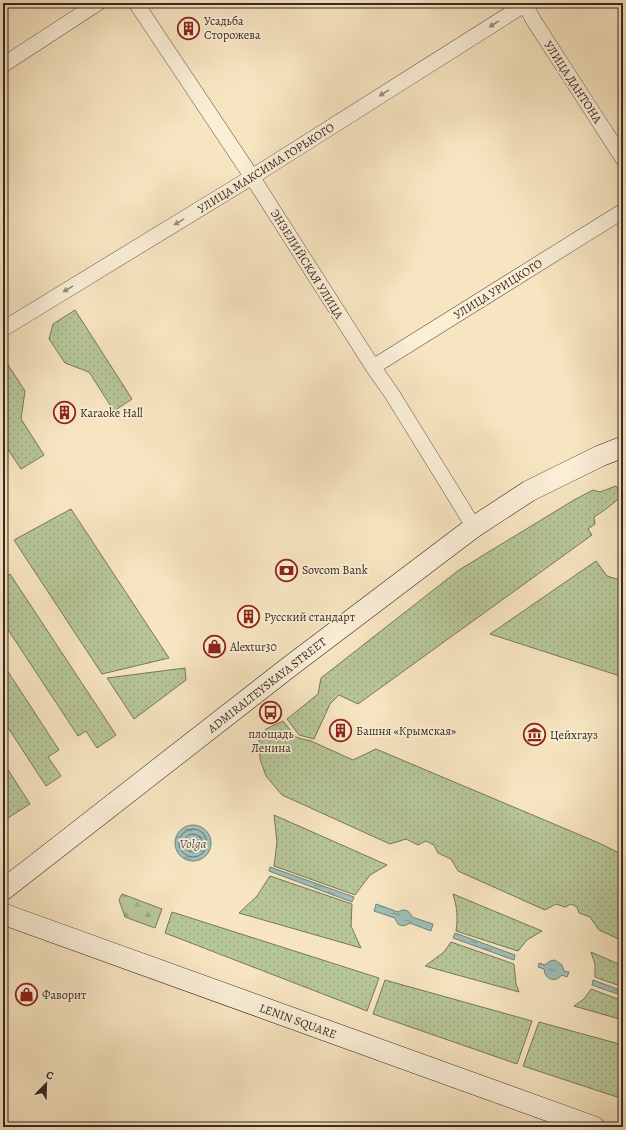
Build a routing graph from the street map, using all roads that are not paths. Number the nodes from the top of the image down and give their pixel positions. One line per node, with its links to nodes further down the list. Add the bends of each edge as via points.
1 (98, 3): 4 (street)
2 (136, 3): 6 (street, ЭНЗЕЛИЙСКАЯ УЛИЦА)
3 (525, 4): 5 (street, УЛИЦА ДАНТОНА); 6 (street, УЛИЦА МАКСИМА ГОРЬКОГО, one-way to 6)
4 (3, 65)
5 (623, 159)
6 (252, 177): 8 (street, УЛИЦА МАКСИМА ГОРЬКОГО, one-way to 8); 9 (street, ЭНЗЕЛИЙСКАЯ УЛИЦА)
7 (623, 211): 9 (street, УЛИЦА УРИЦКОГО)
8 (3, 329)
9 (373, 367): 11 (street, ЭНЗЕЛИЙСКАЯ УЛИЦА)
10 (623, 447): 11 (main road, ADMIRALTEYSKAYA STREET, via 529,490)
11 (474, 527): 12 (main road, ADMIRALTEYSKAYA STREET)
12 (3, 890)
13 (3, 914): 14 (main road, LENIN SQUARE)
14 (594, 1127)

